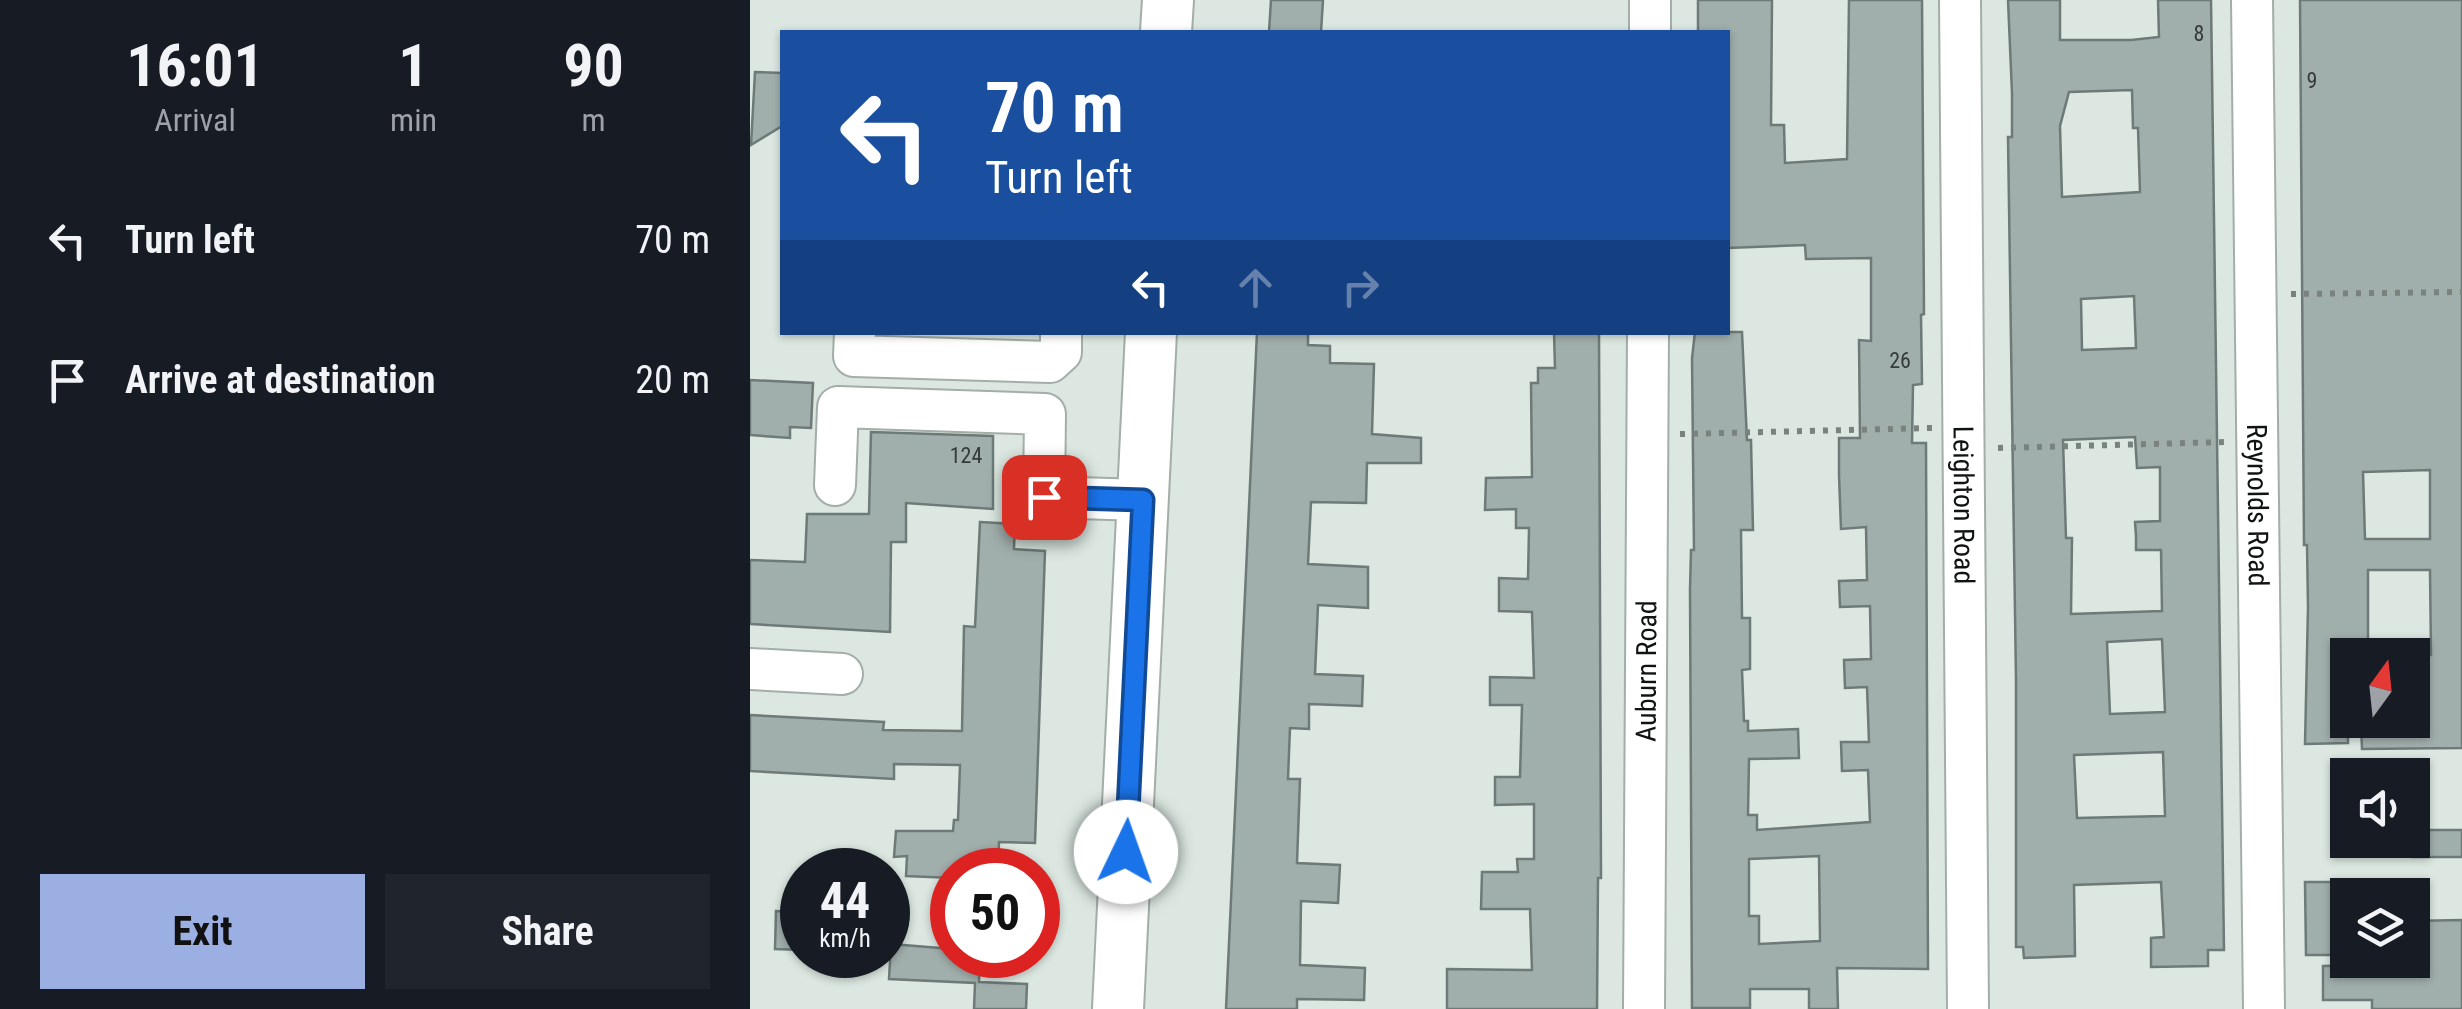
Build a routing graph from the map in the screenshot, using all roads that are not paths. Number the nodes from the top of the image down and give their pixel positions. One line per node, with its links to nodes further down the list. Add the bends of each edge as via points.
1 (1168, 0): 5 (main road)
2 (1650, 0): 6 (street)
3 (1960, 0): 17 (street, Leighton Road)
4 (2252, 0): 18 (street, Reynolds Road)
5 (1166, 30)
6 (1650, 30)
7 (855, 335): 8 (street, via 854,356 1050,362 1061,352)
8 (1062, 335)
9 (1152, 335): 12 (main road)
10 (1648, 335): 16 (street, Auburn Road)
11 (836, 485): 12 (street, via 838,407 1046,414 1044,497)
12 (1143, 500): 15 (main road)
13 (750, 670): 14 (street)
14 (842, 674)
15 (1118, 1009)
16 (1644, 1009)
17 (1968, 1009)
18 (2264, 1009)

